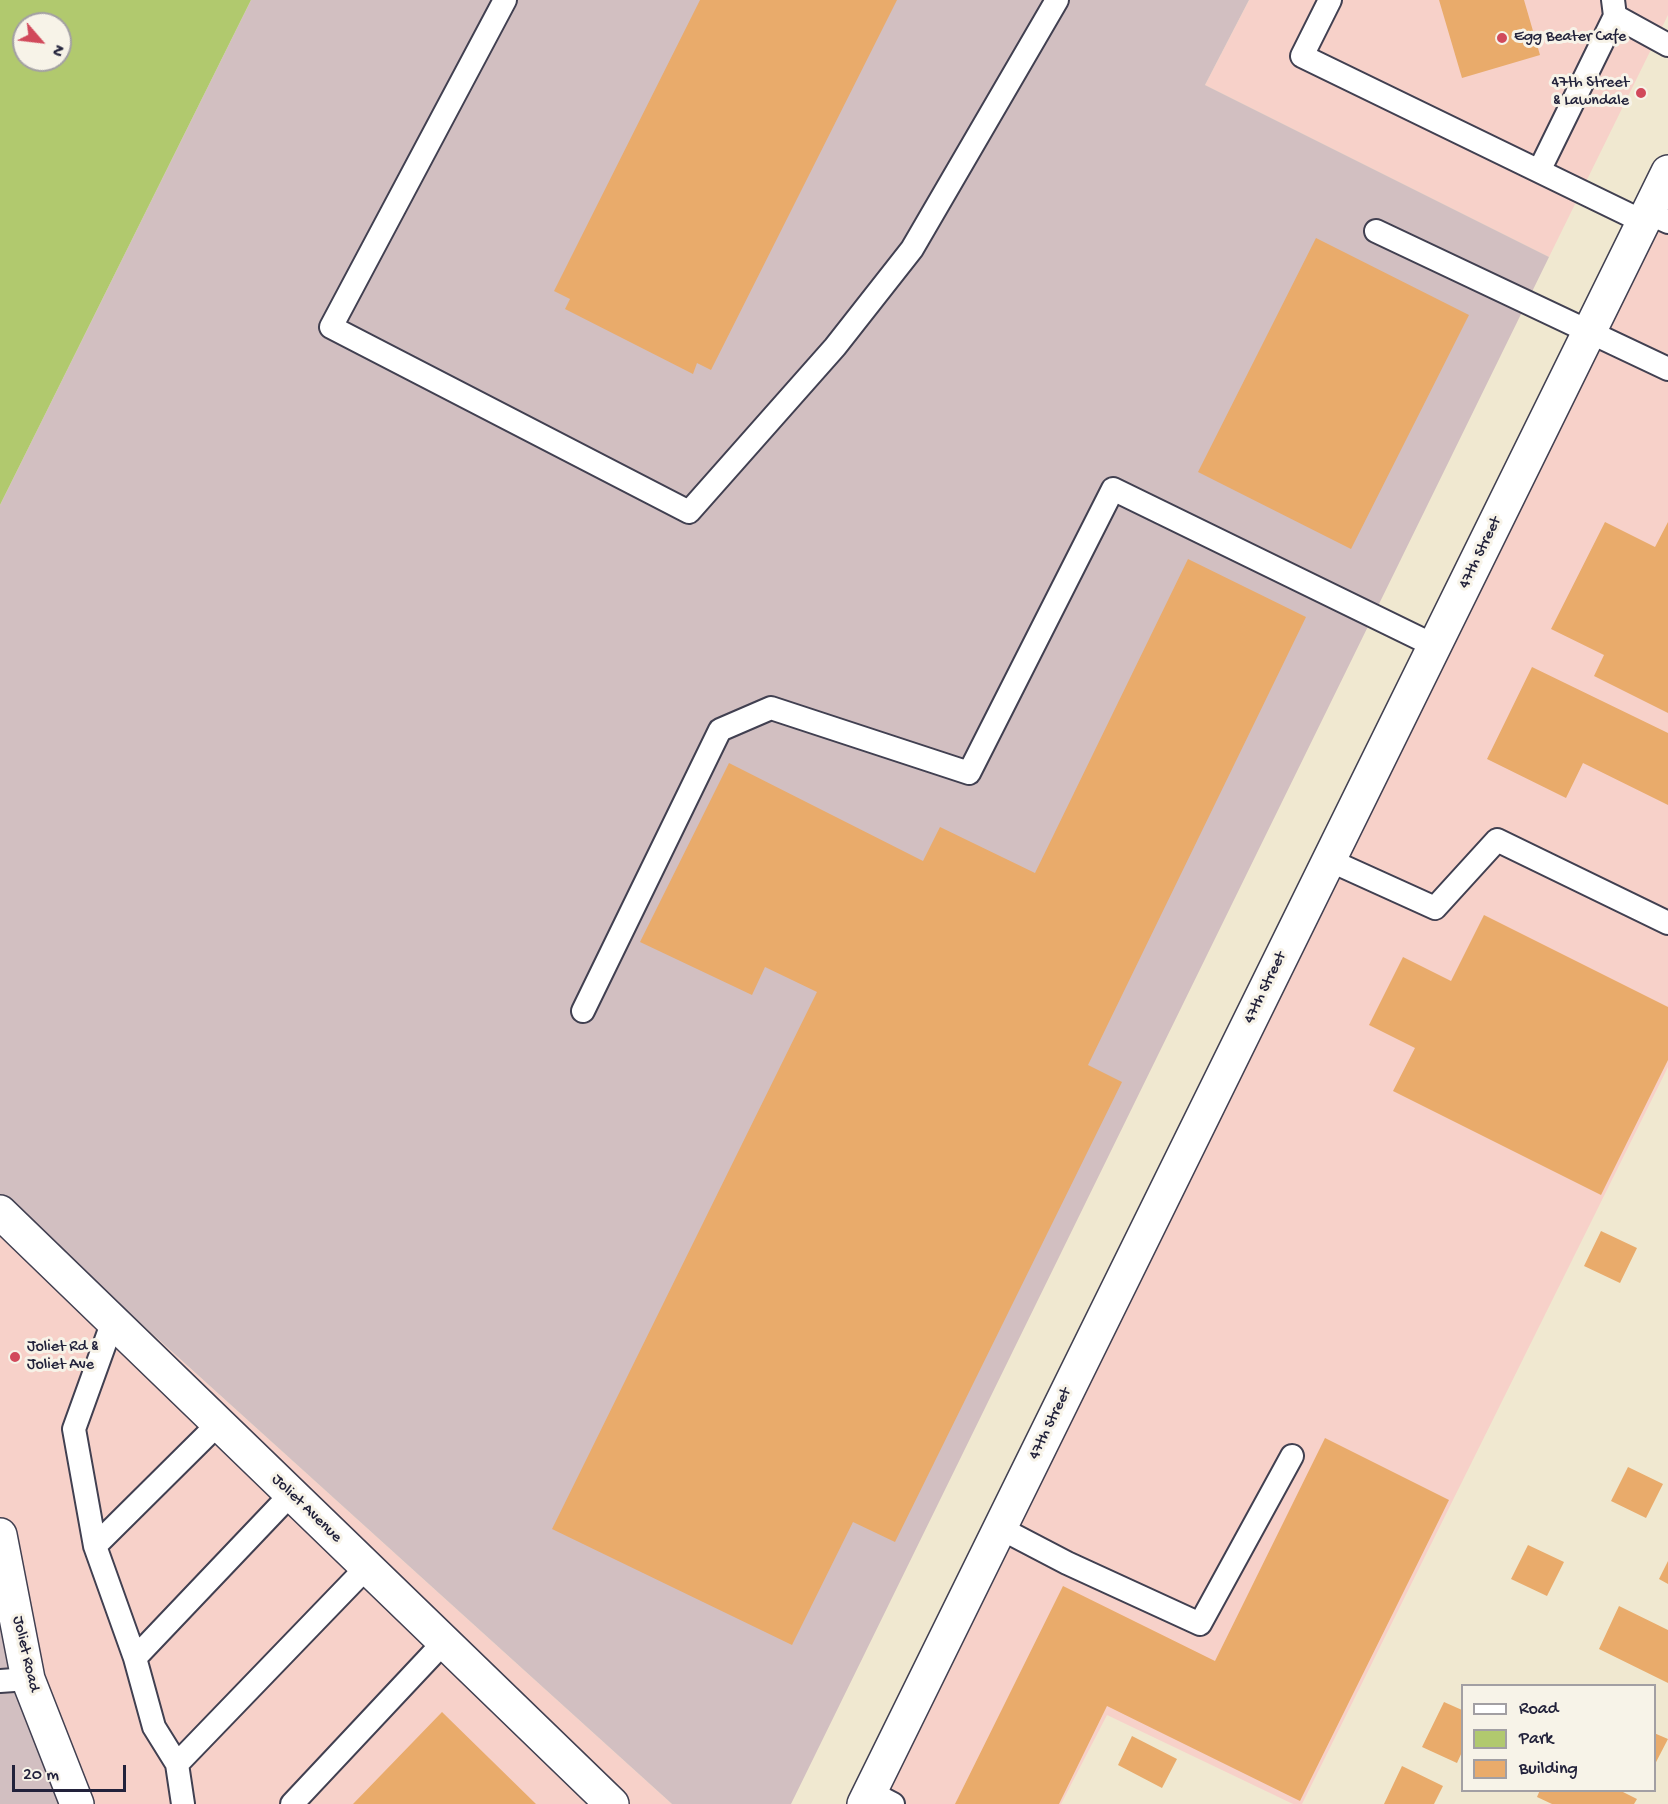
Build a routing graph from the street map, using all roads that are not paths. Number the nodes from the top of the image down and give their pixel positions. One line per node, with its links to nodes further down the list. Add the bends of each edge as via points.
1 (505, 0): 2 (lane, via 331,327 689,512 835,347 912,249)
2 (1057, 0)
3 (1330, 0): 6 (lane, via 1302,56)
4 (1614, 8): 5 (lane); 6 (lane)
5 (1668, 45)
6 (1539, 171): 8 (lane)
7 (1668, 172): 8 (main road, 47th Street)
8 (1653, 219): 10 (main road, 47th Street)
9 (1376, 231): 10 (lane)
10 (1590, 333): 11 (lane); 12 (main road, 47th Street)
11 (1668, 369)
12 (1435, 646): 13 (main road, 47th Street); 15 (lane, via 1113,489 969,773 771,708 720,730)
13 (1329, 860): 14 (lane, via 1435,908 1497,840); 21 (main road, 47th Street)
14 (1668, 923)
15 (583, 1011)
16 (0, 1212): 17 (main road, Joliet Avenue)
17 (112, 1321): 18 (main road, Joliet Avenue); 23 (lane, via 74,1429)
18 (218, 1424): 20 (main road, Joliet Avenue); 23 (lane)
19 (1292, 1456): 21 (lane, via 1200,1624)
20 (291, 1494): 24 (main road, Joliet Avenue); 26 (lane)
21 (1000, 1528): 29 (main road, 47th Street)
22 (0, 1535): 27 (main road, Joliet Road)
23 (95, 1546): 26 (lane)
24 (366, 1567): 25 (main road, Joliet Avenue); 28 (lane)
25 (444, 1642): 30 (main road, Joliet Avenue); 33 (lane)
26 (135, 1658): 28 (lane, via 154,1727)
27 (14, 1679): 31 (main road, Joliet Road)
28 (177, 1764): 32 (lane)
29 (876, 1800)
30 (610, 1803)
31 (76, 1804)
32 (183, 1804)
33 (292, 1804)

